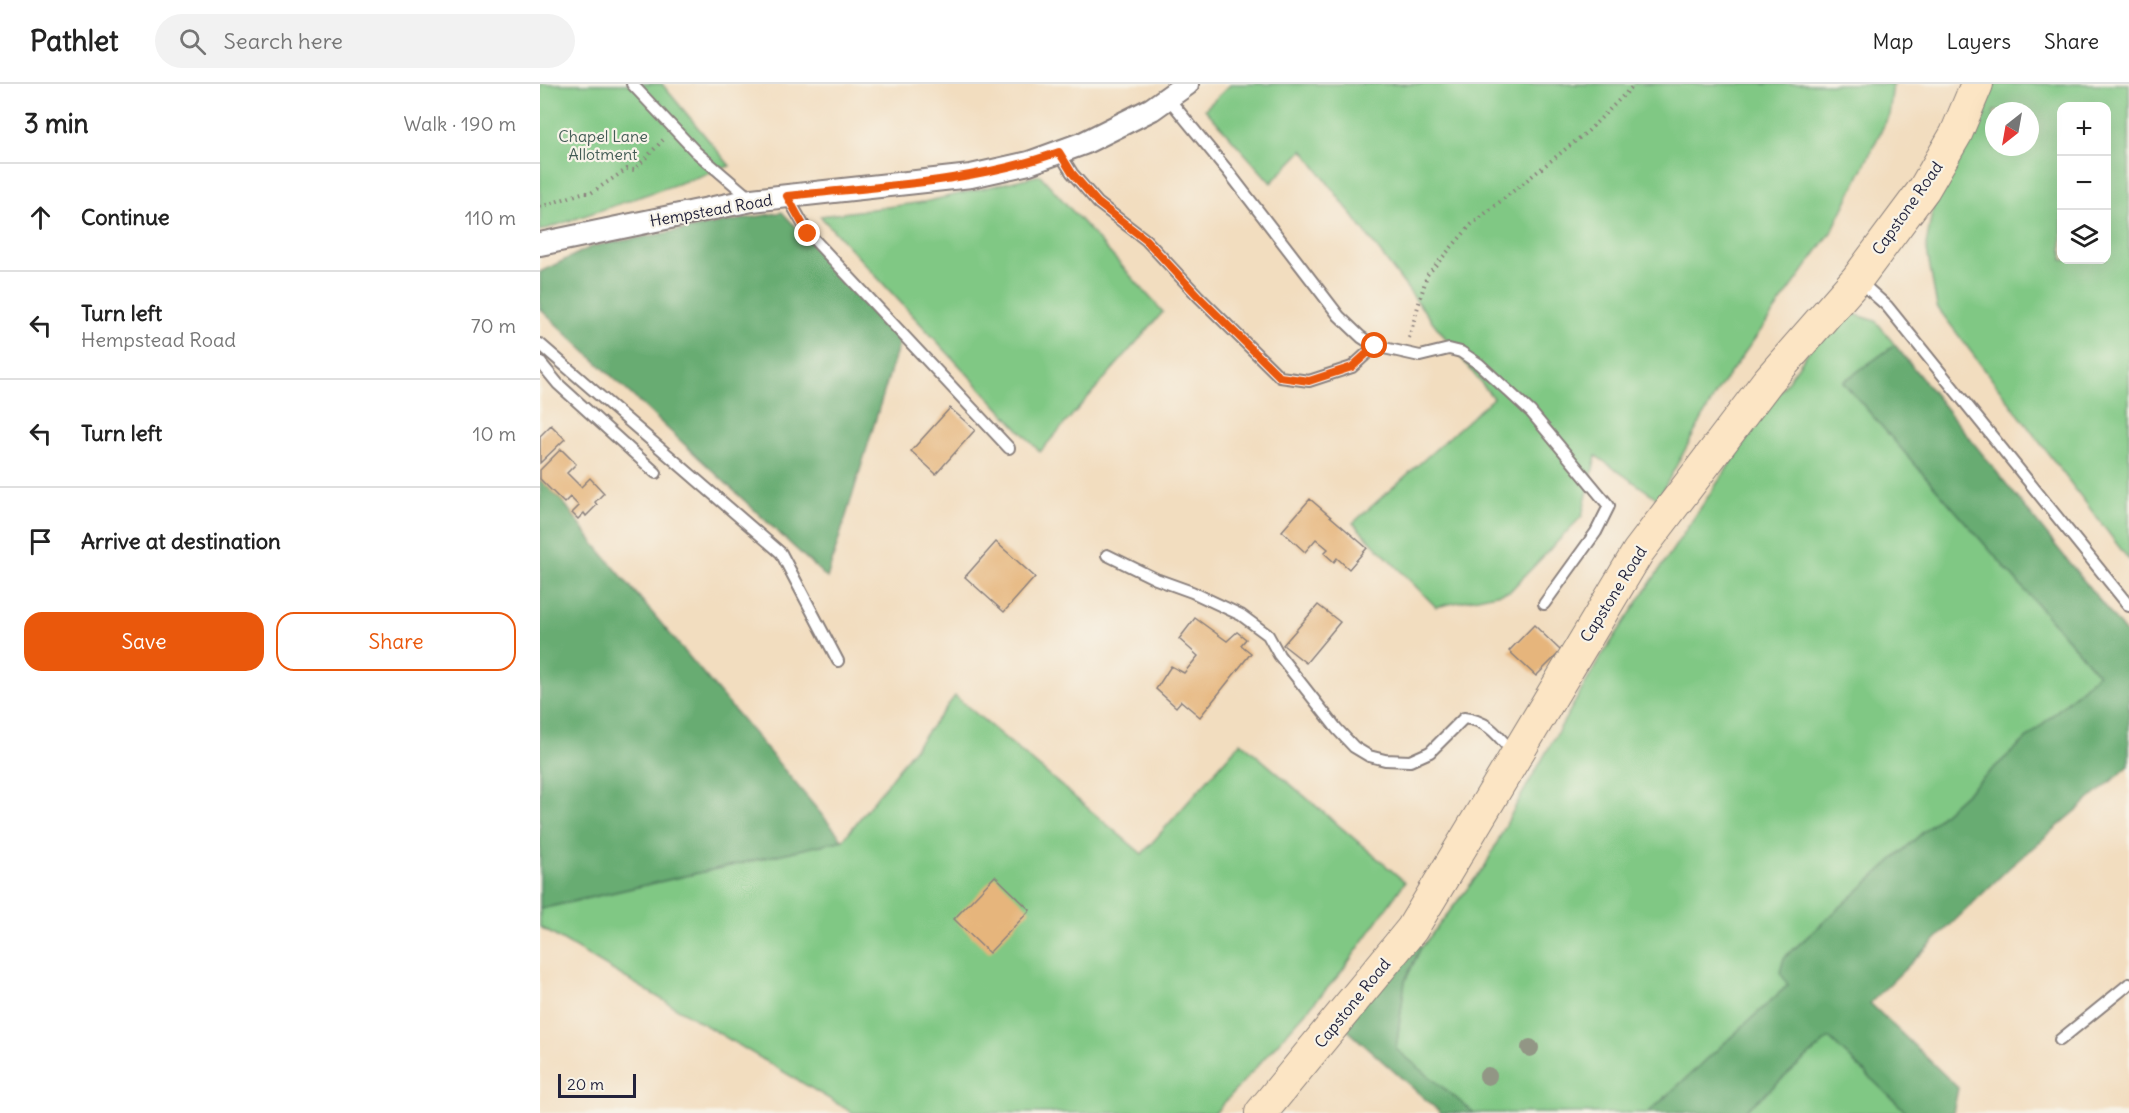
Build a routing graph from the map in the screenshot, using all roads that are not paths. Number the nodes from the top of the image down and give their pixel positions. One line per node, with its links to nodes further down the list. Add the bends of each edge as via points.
1 (632, 84): 7 (lane, via 696,152)
2 (1186, 84): 4 (street, Hempstead Road)
3 (1977, 84): 9 (street, Capstone Road, via 1956,134 1924,189)
4 (1168, 98): 5 (street, Hempstead Road, via 1084,144); 11 (lane, via 1339,316)
5 (1059, 152): 6 (street, Hempstead Road, via 971,176); 11 (lane, via 1098,203 1146,240 1280,377 1309,381 1352,367)
6 (787, 196): 7 (street, Hempstead Road); 13 (lane, via 808,234)
7 (753, 200): 8 (street, Hempstead Road)
8 (540, 244)
9 (1857, 279): 17 (lane, via 1887,306); 19 (street, Capstone Road, via 1767,382 1638,552)
10 (540, 344): 18 (lane, via 781,553)
11 (1375, 346): 16 (lane, via 1420,356 1449,349 1479,364 1531,412 1609,506 1596,532)
12 (540, 362): 14 (lane, via 558,384)
13 (1009, 448)
14 (656, 473)
15 (1107, 555): 19 (lane, via 1241,615 1268,635 1337,729 1369,756 1410,761 1430,752 1464,718 1477,719 1492,729)
16 (1545, 604)
17 (2129, 606)
18 (838, 661)
19 (1515, 756): 22 (street, Capstone Road, via 1412,929)
20 (2129, 984): 21 (lane)
21 (2060, 1040)
22 (1261, 1113)

